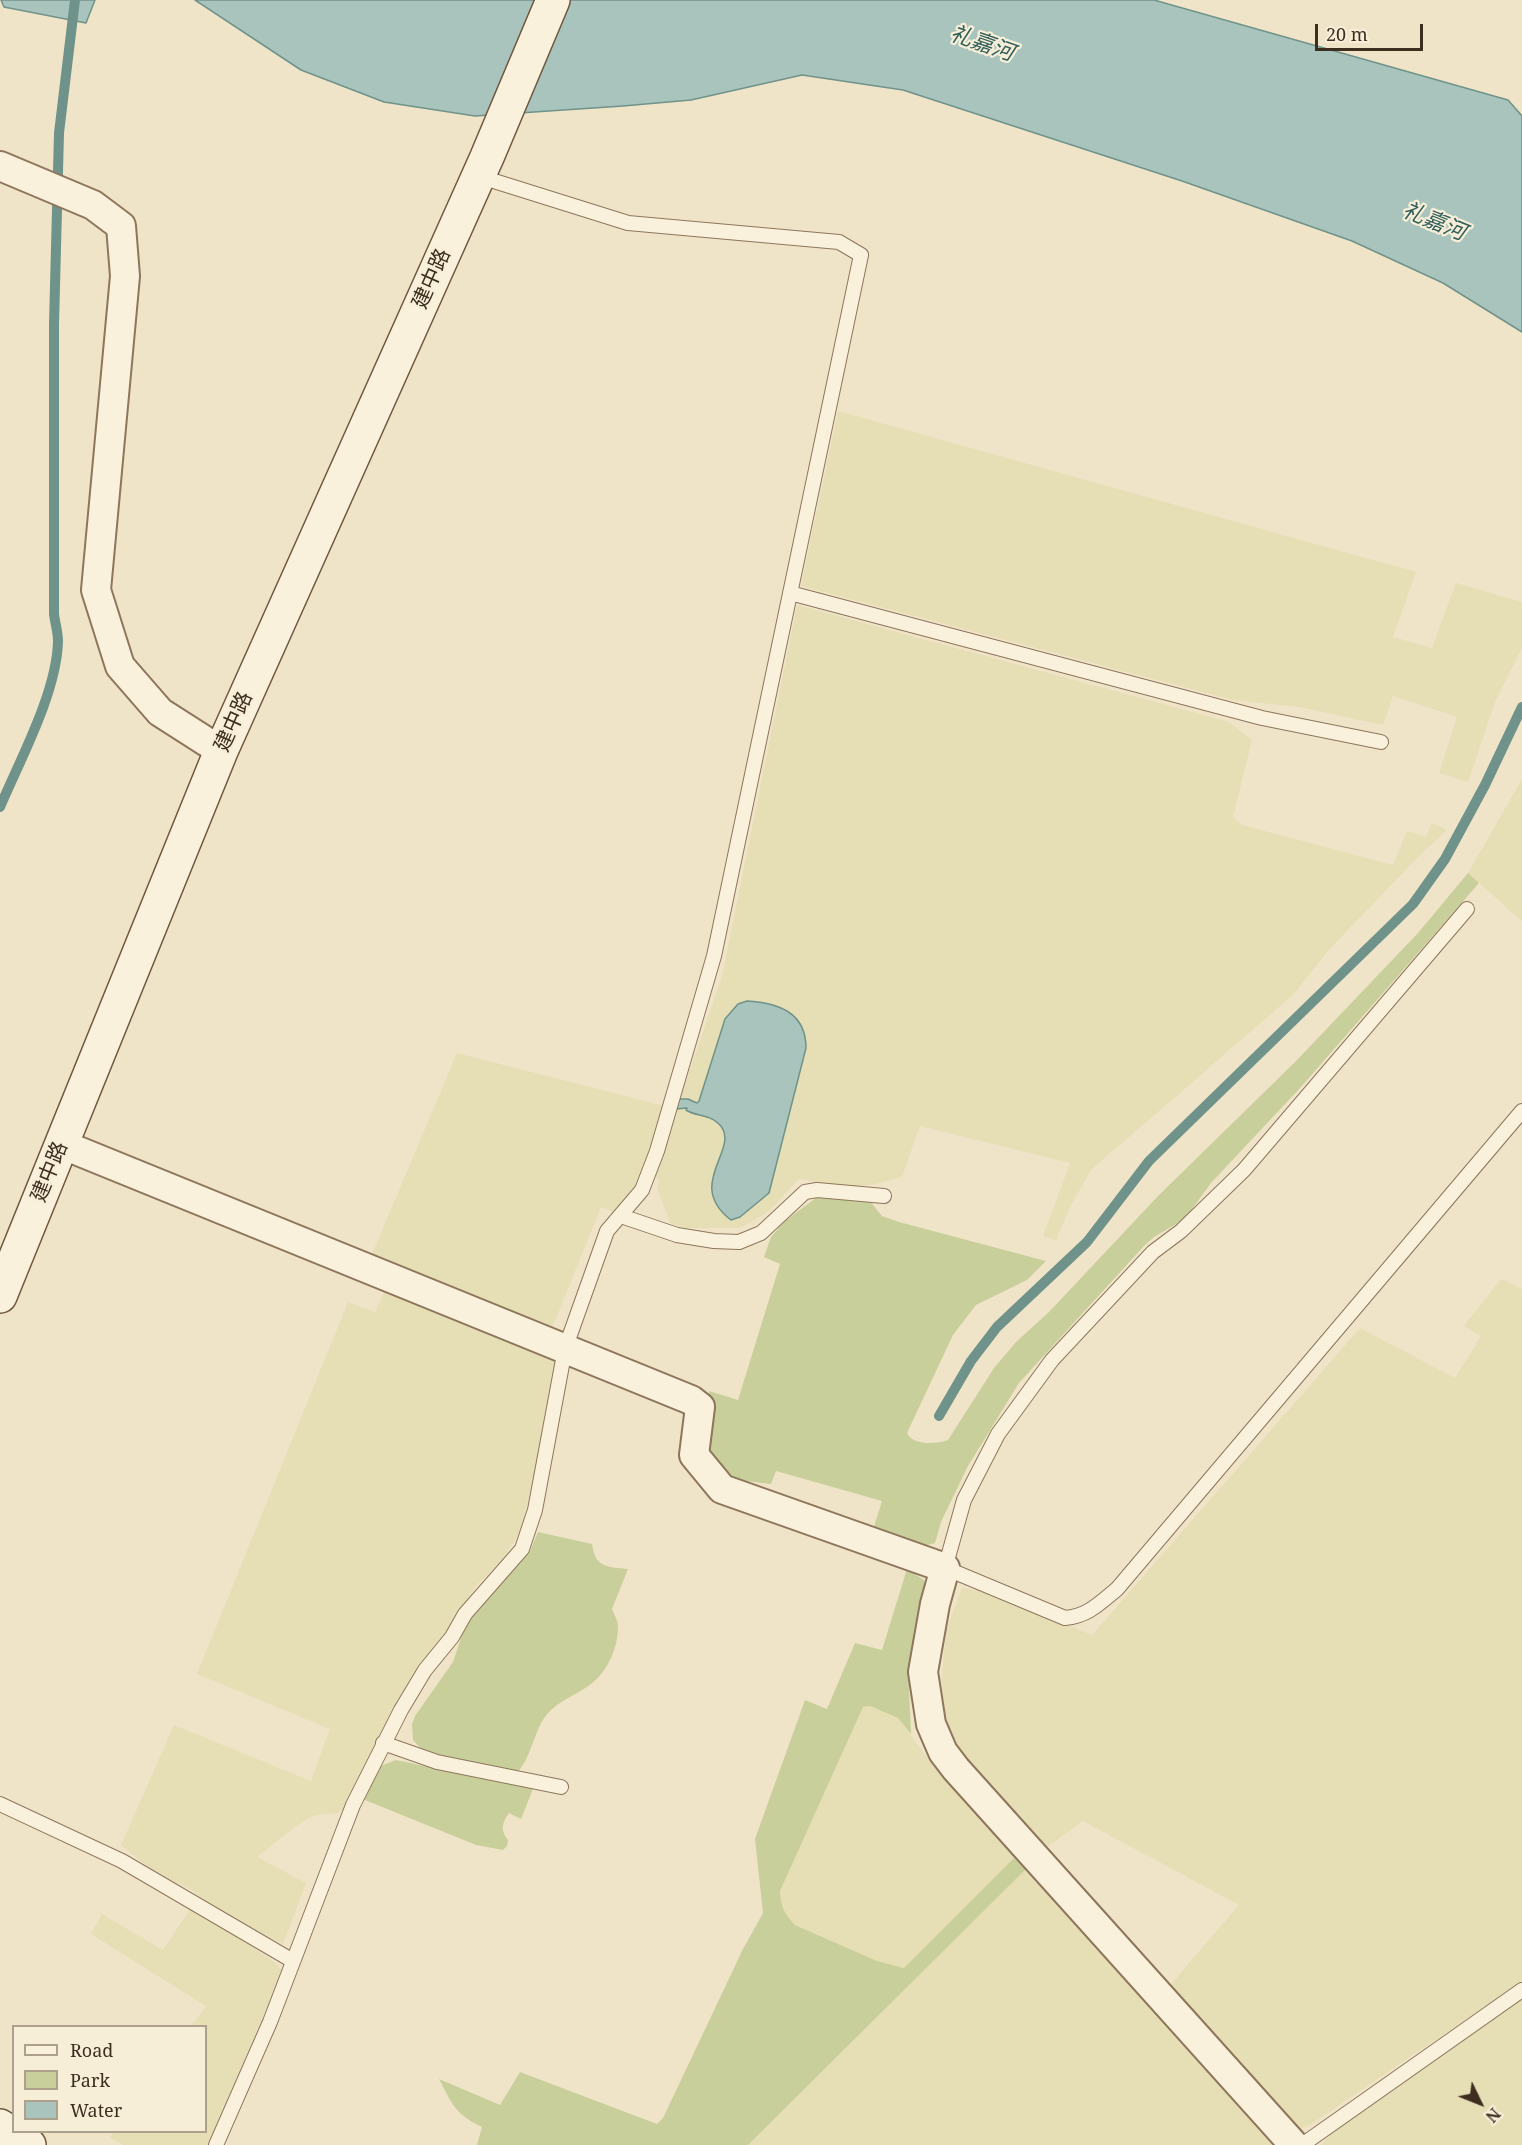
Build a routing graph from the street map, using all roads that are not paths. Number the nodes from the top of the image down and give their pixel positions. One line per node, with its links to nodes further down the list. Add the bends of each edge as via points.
1 (553, 0): 3 (street, 建中路)
2 (0, 166): 6 (street, via 93,204 121,226 125,276 96,590 120,666 160,711)
3 (483, 166): 4 (lane, via 628,223 839,242 861,255); 6 (street, 建中路)
4 (790, 593): 5 (lane, via 1262,718); 11 (lane, via 714,956 657,1151 642,1190)
5 (1381, 742)
6 (221, 751): 9 (street, 建中路)
7 (1467, 909): 14 (lane, via 1244,1170 1181,1231 1153,1252 1053,1360 998,1434 964,1500)
8 (1522, 1112): 14 (lane, via 1117,1589 1088,1613 1065,1618)
9 (61, 1144): 12 (street, 建中路); 13 (street)
10 (884, 1196): 11 (lane, via 805,1192 761,1233 739,1242 677,1235)
11 (621, 1216): 13 (lane, via 607,1231)
12 (0, 1296)
13 (565, 1349): 14 (street, via 692,1400 700,1407 694,1455 722,1489); 15 (lane, via 535,1510 522,1549 465,1614 425,1670)
14 (945, 1568): 23 (street, via 923,1672 931,1724 944,1752)
15 (383, 1743): 16 (lane, via 437,1762); 18 (lane, via 353,1805)
16 (561, 1787)
17 (0, 1804): 18 (lane, via 122,1861)
18 (293, 1961): 22 (lane)
19 (1522, 1990): 24 (lane)
20 (0, 2126): 21 (street)
21 (29, 2145)
22 (216, 2145)
23 (1294, 2145)
24 (1302, 2145)

